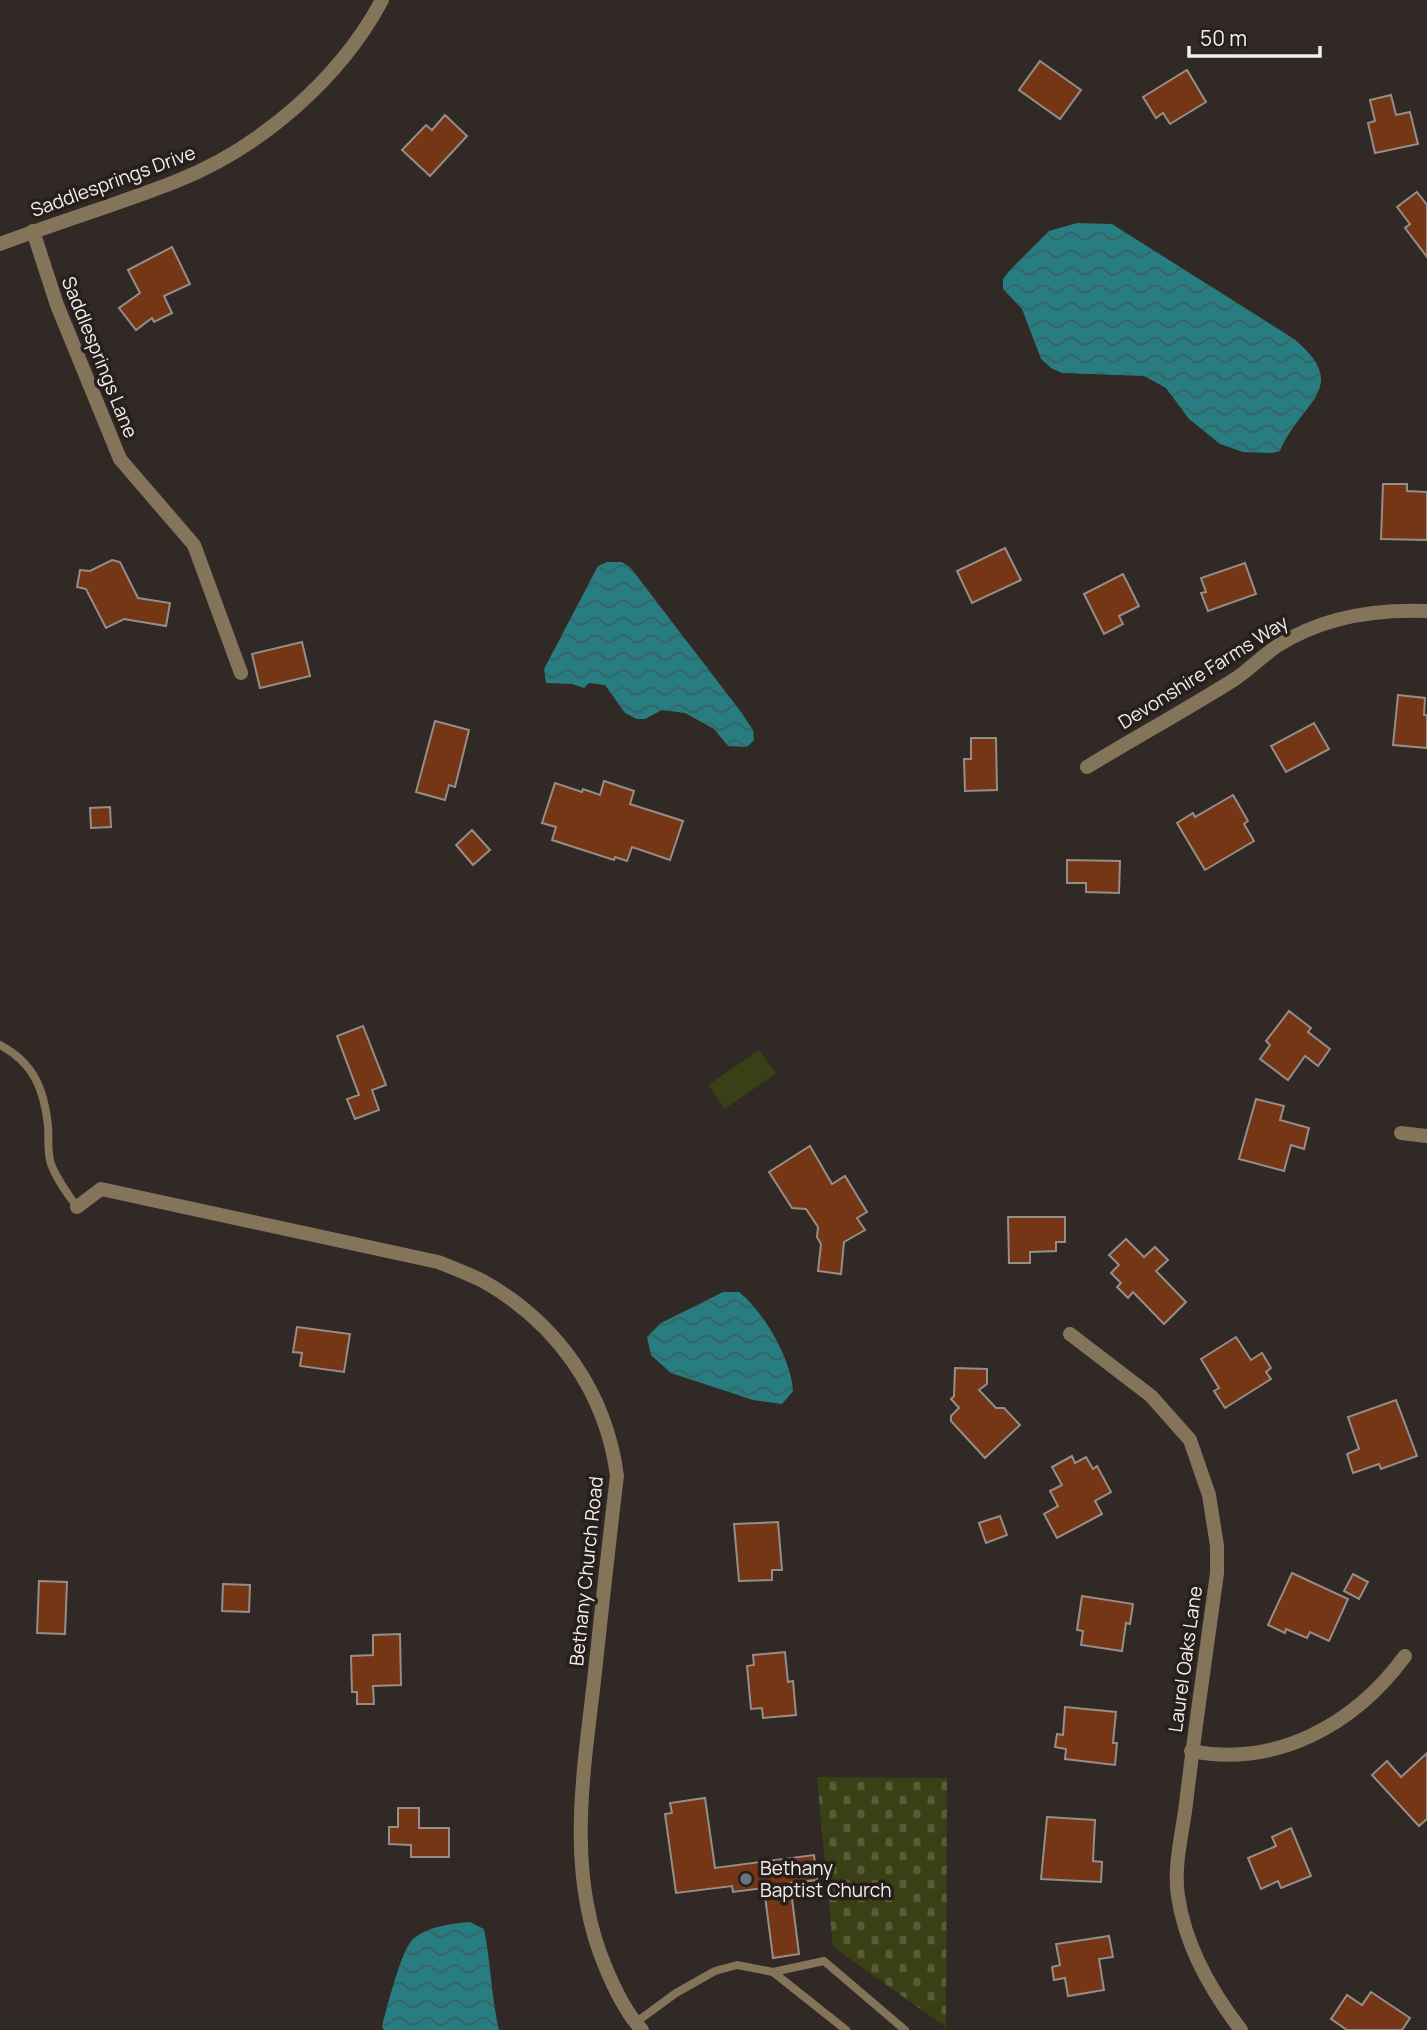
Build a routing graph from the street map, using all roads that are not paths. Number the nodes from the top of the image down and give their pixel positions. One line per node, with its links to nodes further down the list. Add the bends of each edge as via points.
1 (382, 0): 2 (street, Saddlesprings Drive, via 320,83 244,145 178,180)
2 (33, 231): 3 (street, Saddlesprings Drive); 5 (street, Saddlesprings Lane, via 57,305 120,459 194,545)
3 (0, 244)
4 (1427, 611): 6 (street, Devonshire Farms Way, via 1363,614 1300,634)
5 (241, 673)
6 (1087, 767)
7 (0, 1045): 10 (lane, via 38,1080 51,1164)
8 (1401, 1133): 9 (street)
9 (1427, 1136)
10 (77, 1207): 15 (street, Bethany Church Road, via 101,1189 438,1262 516,1303 575,1363 606,1422 617,1476 582,1793 583,1892 594,1940 613,1986)
11 (1070, 1334): 13 (street, Laurel Oaks Lane, via 1167,1413 1190,1440 1209,1495 1217,1573)
12 (1405, 1656): 13 (street, via 1360,1705 1316,1733 1267,1752 1241,1756)
13 (1191, 1751): 18 (street, Laurel Oaks Lane, via 1177,1893 1201,1967)
14 (773, 1972): 15 (lane, via 737,1965 715,1971 676,1993); 16 (lane); 17 (lane, via 824,1961)
15 (639, 2027)
16 (846, 2030)
17 (905, 2030)
18 (1241, 2030)

